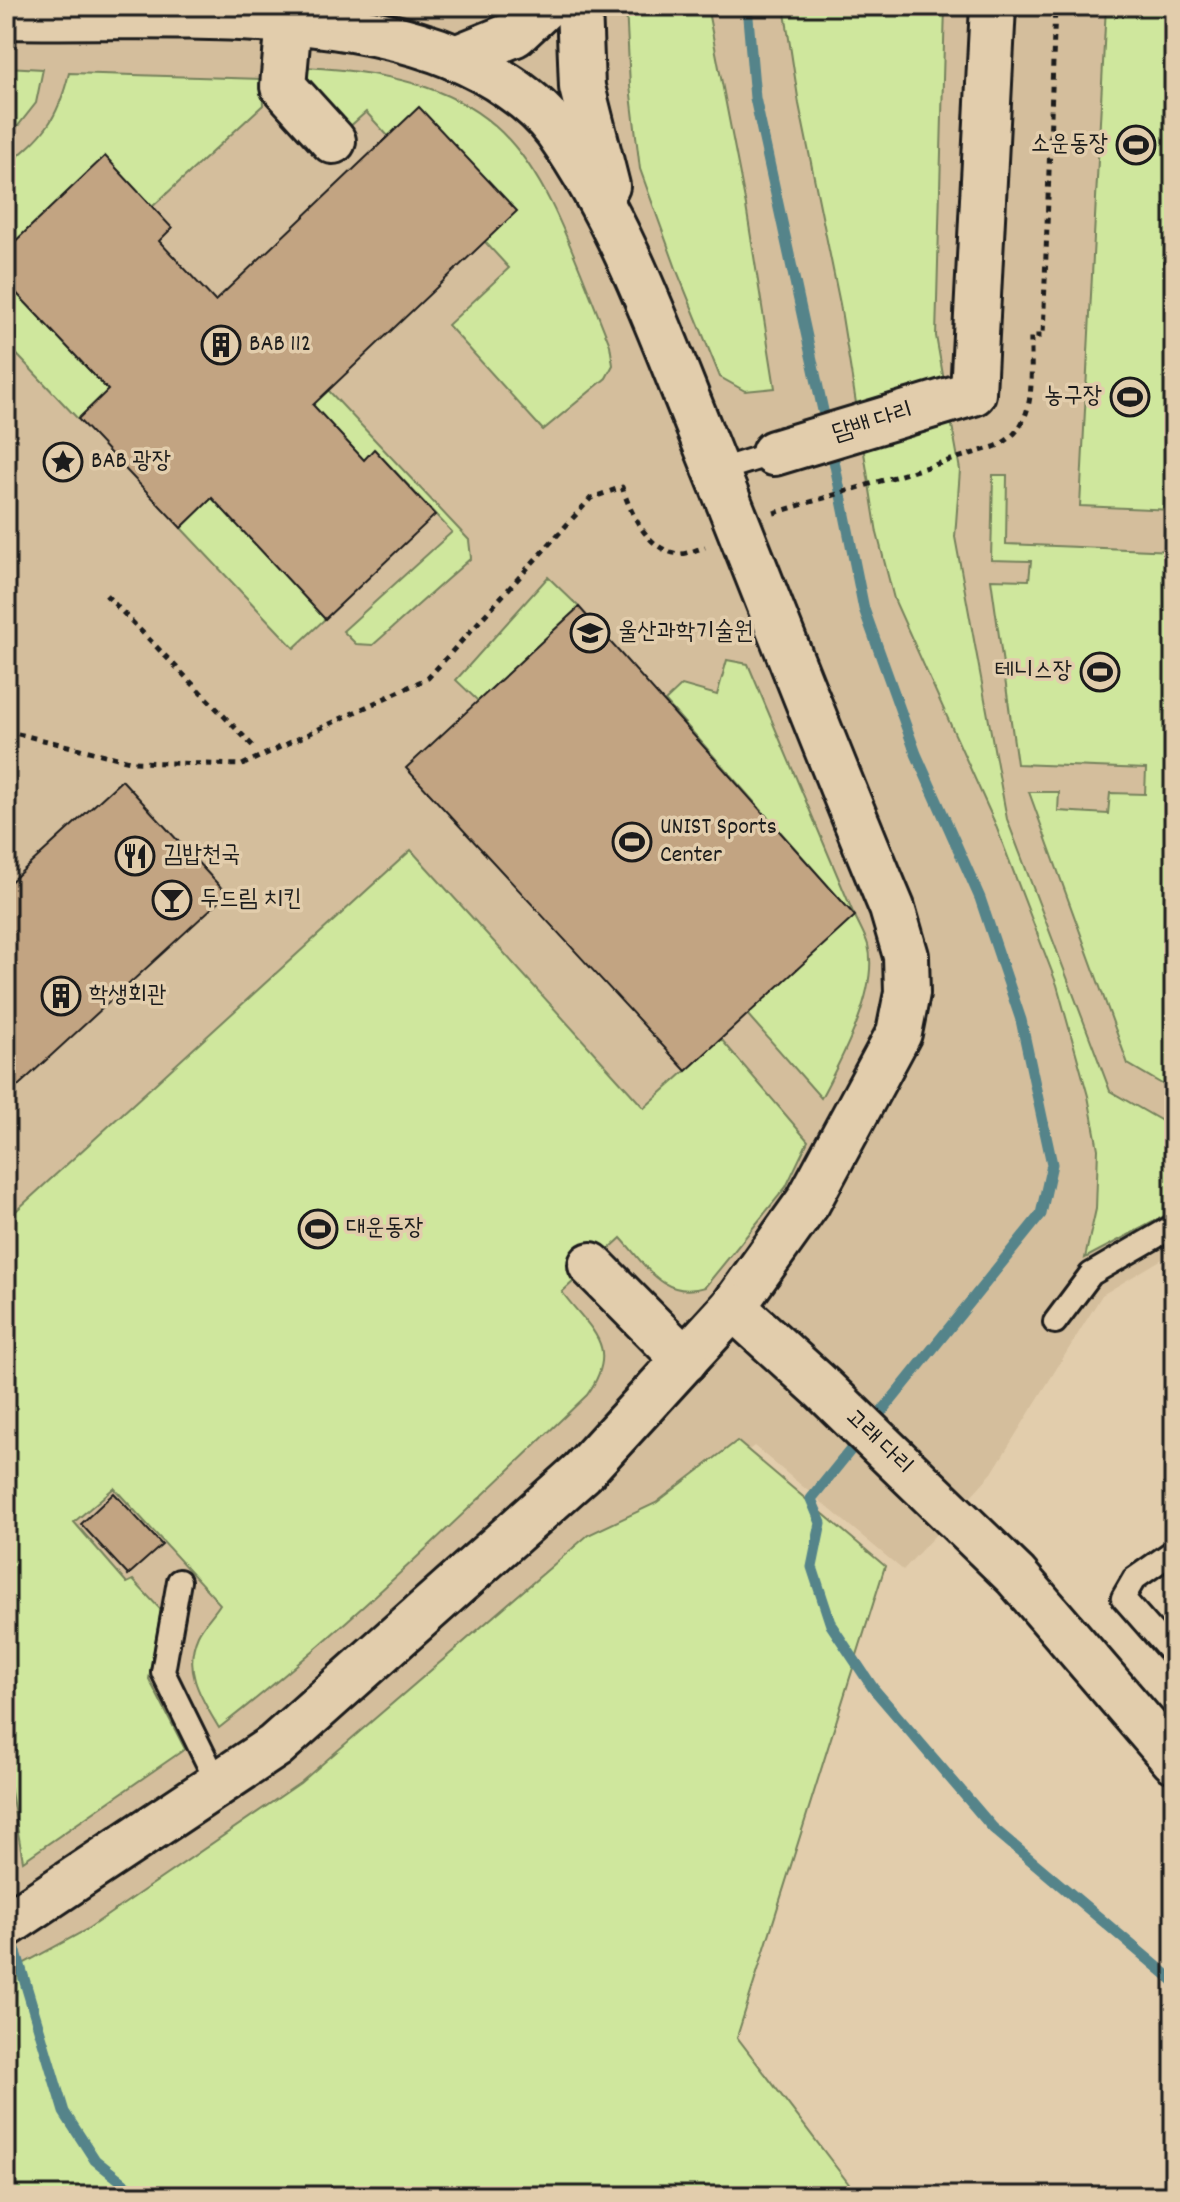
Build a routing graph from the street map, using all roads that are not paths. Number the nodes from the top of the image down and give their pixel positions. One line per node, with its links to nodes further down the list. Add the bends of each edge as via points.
1 (545, 6): 6 (street, via 515,34)
2 (579, 6): 8 (street, via 582,87)
3 (993, 6): 9 (street, 담배 다리, via 973,393)
4 (6, 16): 5 (street)
5 (289, 21): 6 (street, via 386,34); 7 (street, via 283,86)
6 (456, 58): 8 (street, via 524,97 555,128)
7 (333, 141)
8 (617, 228): 10 (street)
9 (774, 453): 10 (lane)
10 (717, 471): 13 (street, via 892,908 906,956 907,993 899,1033 808,1202)
11 (1174, 1226): 14 (lane, via 1091,1274)
12 (591, 1265): 15 (street)
13 (733, 1307): 15 (street); 19 (street, 고래 다리, via 1016,1576)
14 (1055, 1322)
15 (685, 1360): 20 (street, via 582,1472 437,1605 275,1746)
16 (1174, 1551): 18 (lane, via 1134,1579 1123,1598)
17 (179, 1581): 20 (lane, via 163,1672)
18 (1174, 1656)
19 (1174, 1760)
20 (218, 1784): 21 (street)
21 (6, 1925)

